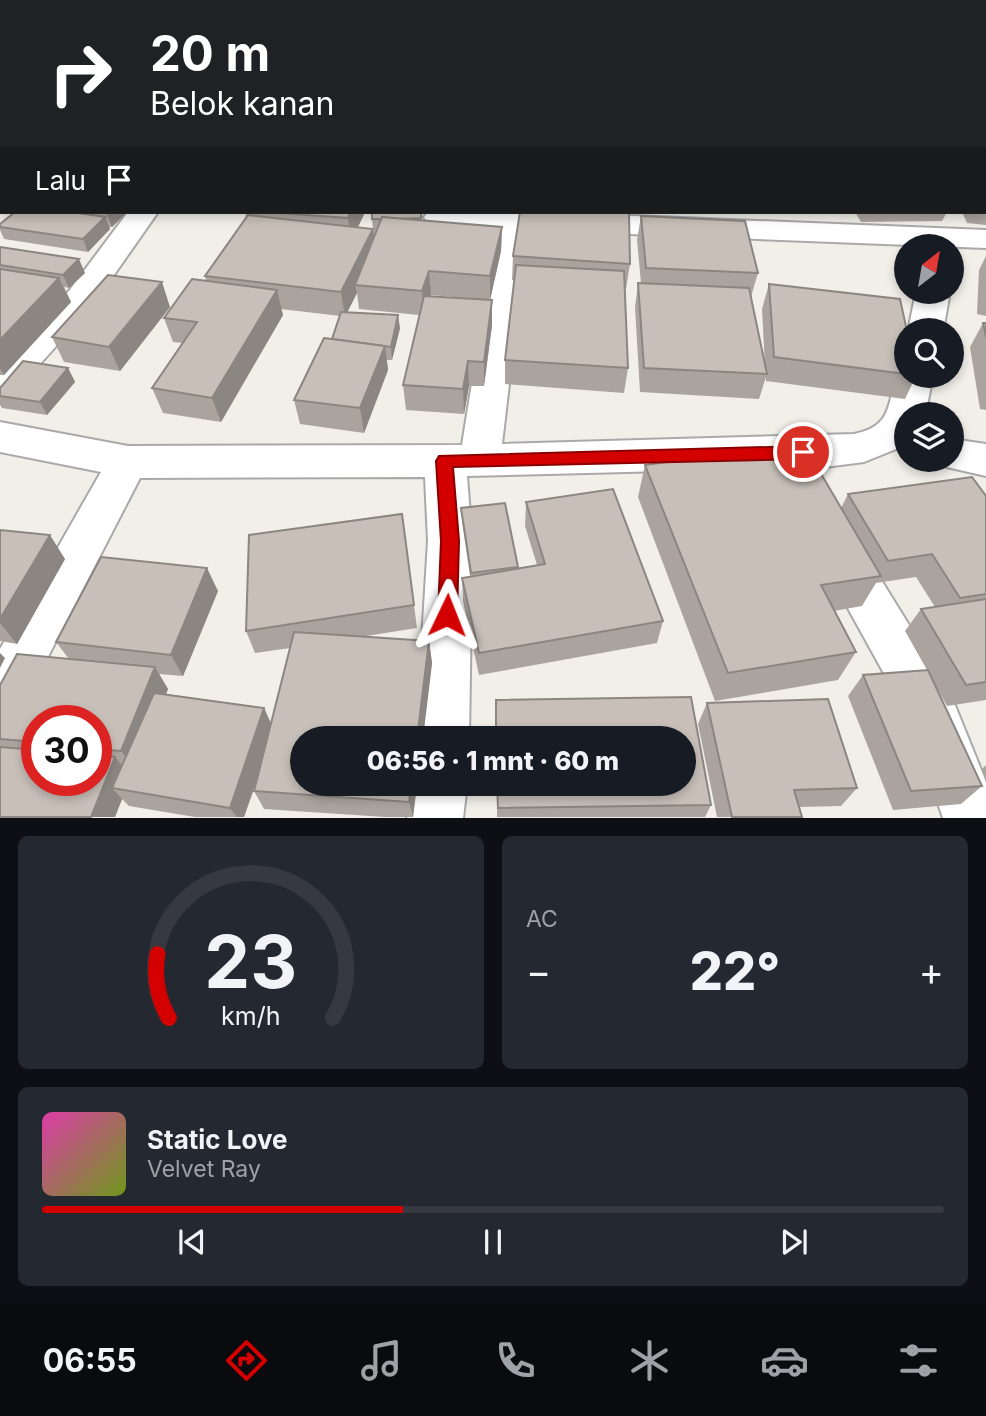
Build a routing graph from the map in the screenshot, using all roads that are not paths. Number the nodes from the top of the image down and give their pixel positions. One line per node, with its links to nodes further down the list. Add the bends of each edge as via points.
1 (141, 214): 7 (street, via 81,298)
2 (439, 217): 3 (street)
3 (513, 220): 4 (street); 14 (street)
4 (689, 220): 5 (street)
5 (943, 232): 6 (street)
6 (986, 239)
7 (0, 385)
8 (912, 388): 10 (street)
9 (0, 437): 15 (street)
10 (892, 444): 11 (street)
11 (782, 453): 14 (street); 20 (street, via 930,706)
12 (964, 456): 13 (street)
13 (986, 460)
14 (462, 461): 15 (street); 17 (street, via 450,541)
15 (128, 462): 16 (street)
16 (0, 698)
17 (443, 726)
18 (438, 796): 19 (street)
19 (435, 817)
20 (972, 817)

